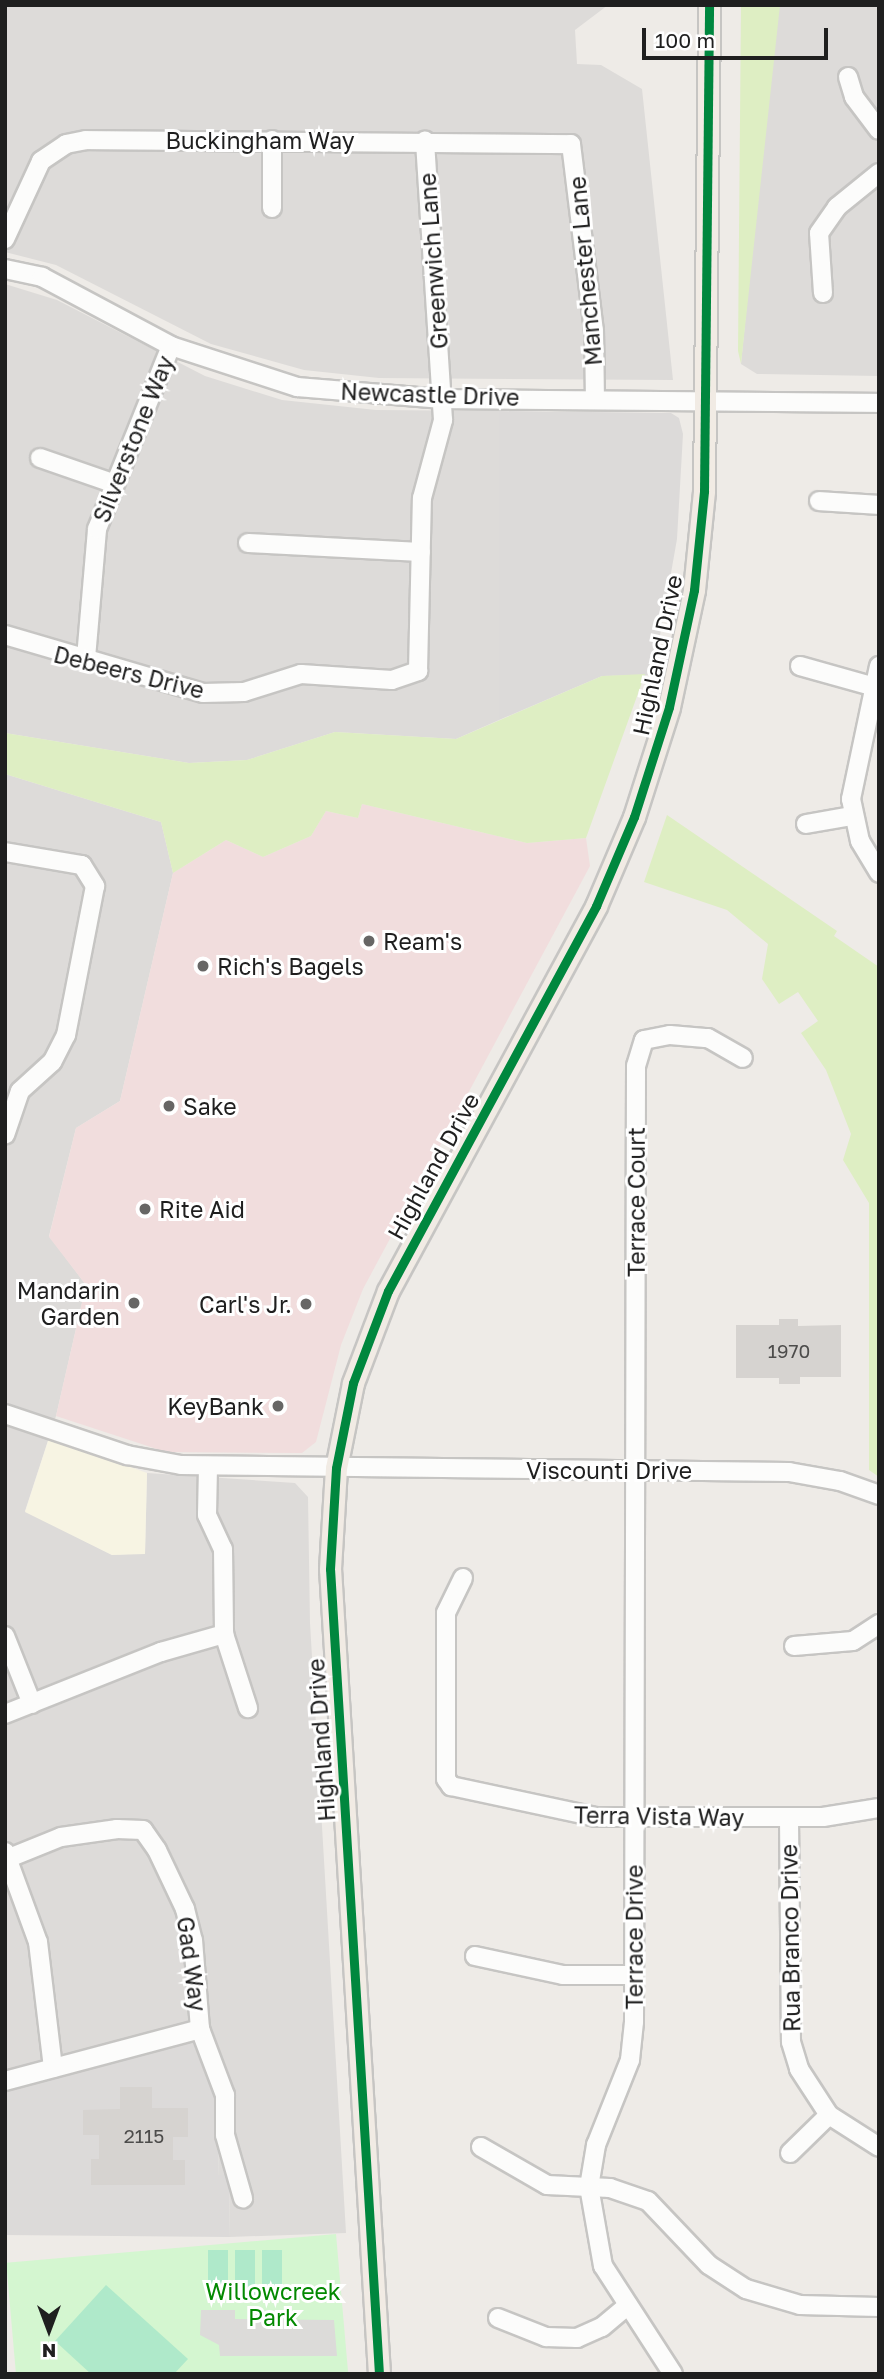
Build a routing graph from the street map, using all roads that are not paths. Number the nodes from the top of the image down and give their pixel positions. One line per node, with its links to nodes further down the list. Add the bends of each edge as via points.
1 (709, 5): 15 (main road, Highland Drive)
2 (848, 77): 3 (street, via 854,97)
3 (879, 130)
4 (272, 140): 5 (street, Buckingham Way); 8 (street); 9 (street, Buckingham Way, via 66,144 50,151 33,172)
5 (425, 141): 6 (street, Buckingham Way); 13 (street, Greenwich Lane)
6 (571, 144): 14 (street, Manchester Lane, via 594,330)
7 (879, 173): 11 (street, via 837,207 819,233)
8 (272, 208)
9 (5, 239)
10 (5, 269): 12 (street, Newcastle Drive, via 42,277)
11 (823, 293)
12 (171, 346): 13 (street, Newcastle Drive, via 297,387); 18 (street, Silverstone Way)
13 (443, 398): 14 (street, Newcastle Drive); 22 (street, Greenwich Lane, via 441,437 422,498)
14 (595, 398): 15 (street, Newcastle Drive)
15 (707, 398): 16 (street, Newcastle Drive); 38 (main road, Highland Drive, via 694,590 669,707 634,817 596,906 388,1291 353,1383)
16 (879, 403)
17 (40, 458): 18 (street)
18 (112, 483): 24 (street, Silverstone Way, via 92,554)
19 (819, 501): 20 (street)
20 (879, 505)
21 (248, 542): 22 (street)
22 (421, 552): 27 (street, Greenwich Lane)
23 (5, 635): 24 (street, Debeers Drive)
24 (86, 658): 27 (street, Debeers Drive, via 182,688 224,694 261,689 301,674 392,680)
25 (800, 666): 28 (street)
26 (879, 666): 28 (street)
27 (418, 671)
28 (876, 687): 29 (street, via 856,760)
29 (852, 816): 30 (street); 32 (street)
30 (806, 824)
31 (5, 852): 34 (street, via 82,865 91,875 94,898 66,1035 52,1062)
32 (879, 873)
33 (743, 1058): 39 (street, Terrace Court, via 695,1036 644,1040 639,1053)
34 (13, 1088): 35 (street)
35 (5, 1135)
36 (5, 1414): 37 (street, Viscounti Drive, via 127,1455)
37 (208, 1467): 38 (street, Viscounti Drive); 43 (street, via 207,1515 223,1549)
38 (335, 1468): 39 (street, Viscounti Drive); 67 (main road, Highland Drive, via 330,1569)
39 (634, 1470): 40 (street, Viscounti Drive, via 789,1472 840,1481); 50 (street, Terrace Drive)
40 (879, 1495)
41 (463, 1578): 50 (street, Terra Vista Way, via 446,1613 446,1779 457,1789 556,1812)
42 (879, 1624): 45 (street, via 853,1641)
43 (224, 1634): 46 (street, via 161,1652); 47 (street)
44 (5, 1636): 46 (street)
45 (794, 1646)
46 (32, 1704): 48 (street)
47 (248, 1709)
48 (5, 1714)
49 (879, 1808): 51 (street, Terra Vista Way)
50 (634, 1817): 51 (street, Terra Vista Way); 54 (street, Terrace Drive)
51 (789, 1818): 58 (street, Rua Branco Drive, via 791,2042 799,2069)
52 (7, 1855): 55 (street, Gad Way, via 61,1837 142,1830 186,1909 198,1976); 56 (street, via 38,1942)
53 (475, 1956): 54 (street, via 563,1975)
54 (634, 1975): 62 (street, Terrace Drive, via 629,2060 596,2145)
55 (200, 2029): 56 (street); 63 (street, Gad Way, via 225,2095 225,2135)
56 (52, 2068): 57 (street)
57 (5, 2081)
58 (830, 2115): 60 (street, Rua Branco Drive); 61 (street)
59 (481, 2147): 62 (street, via 547,2185)
60 (879, 2147)
61 (790, 2153)
62 (589, 2187): 64 (street, Terrace Drive, via 595,2244); 65 (street, via 632,2192 648,2201 709,2265 746,2289 800,2305)
63 (243, 2198)
64 (628, 2305): 66 (street, via 602,2327 577,2338 546,2337); 68 (street, Terrace Drive)
65 (879, 2307)
66 (498, 2318)
67 (379, 2374)
68 (673, 2374)

